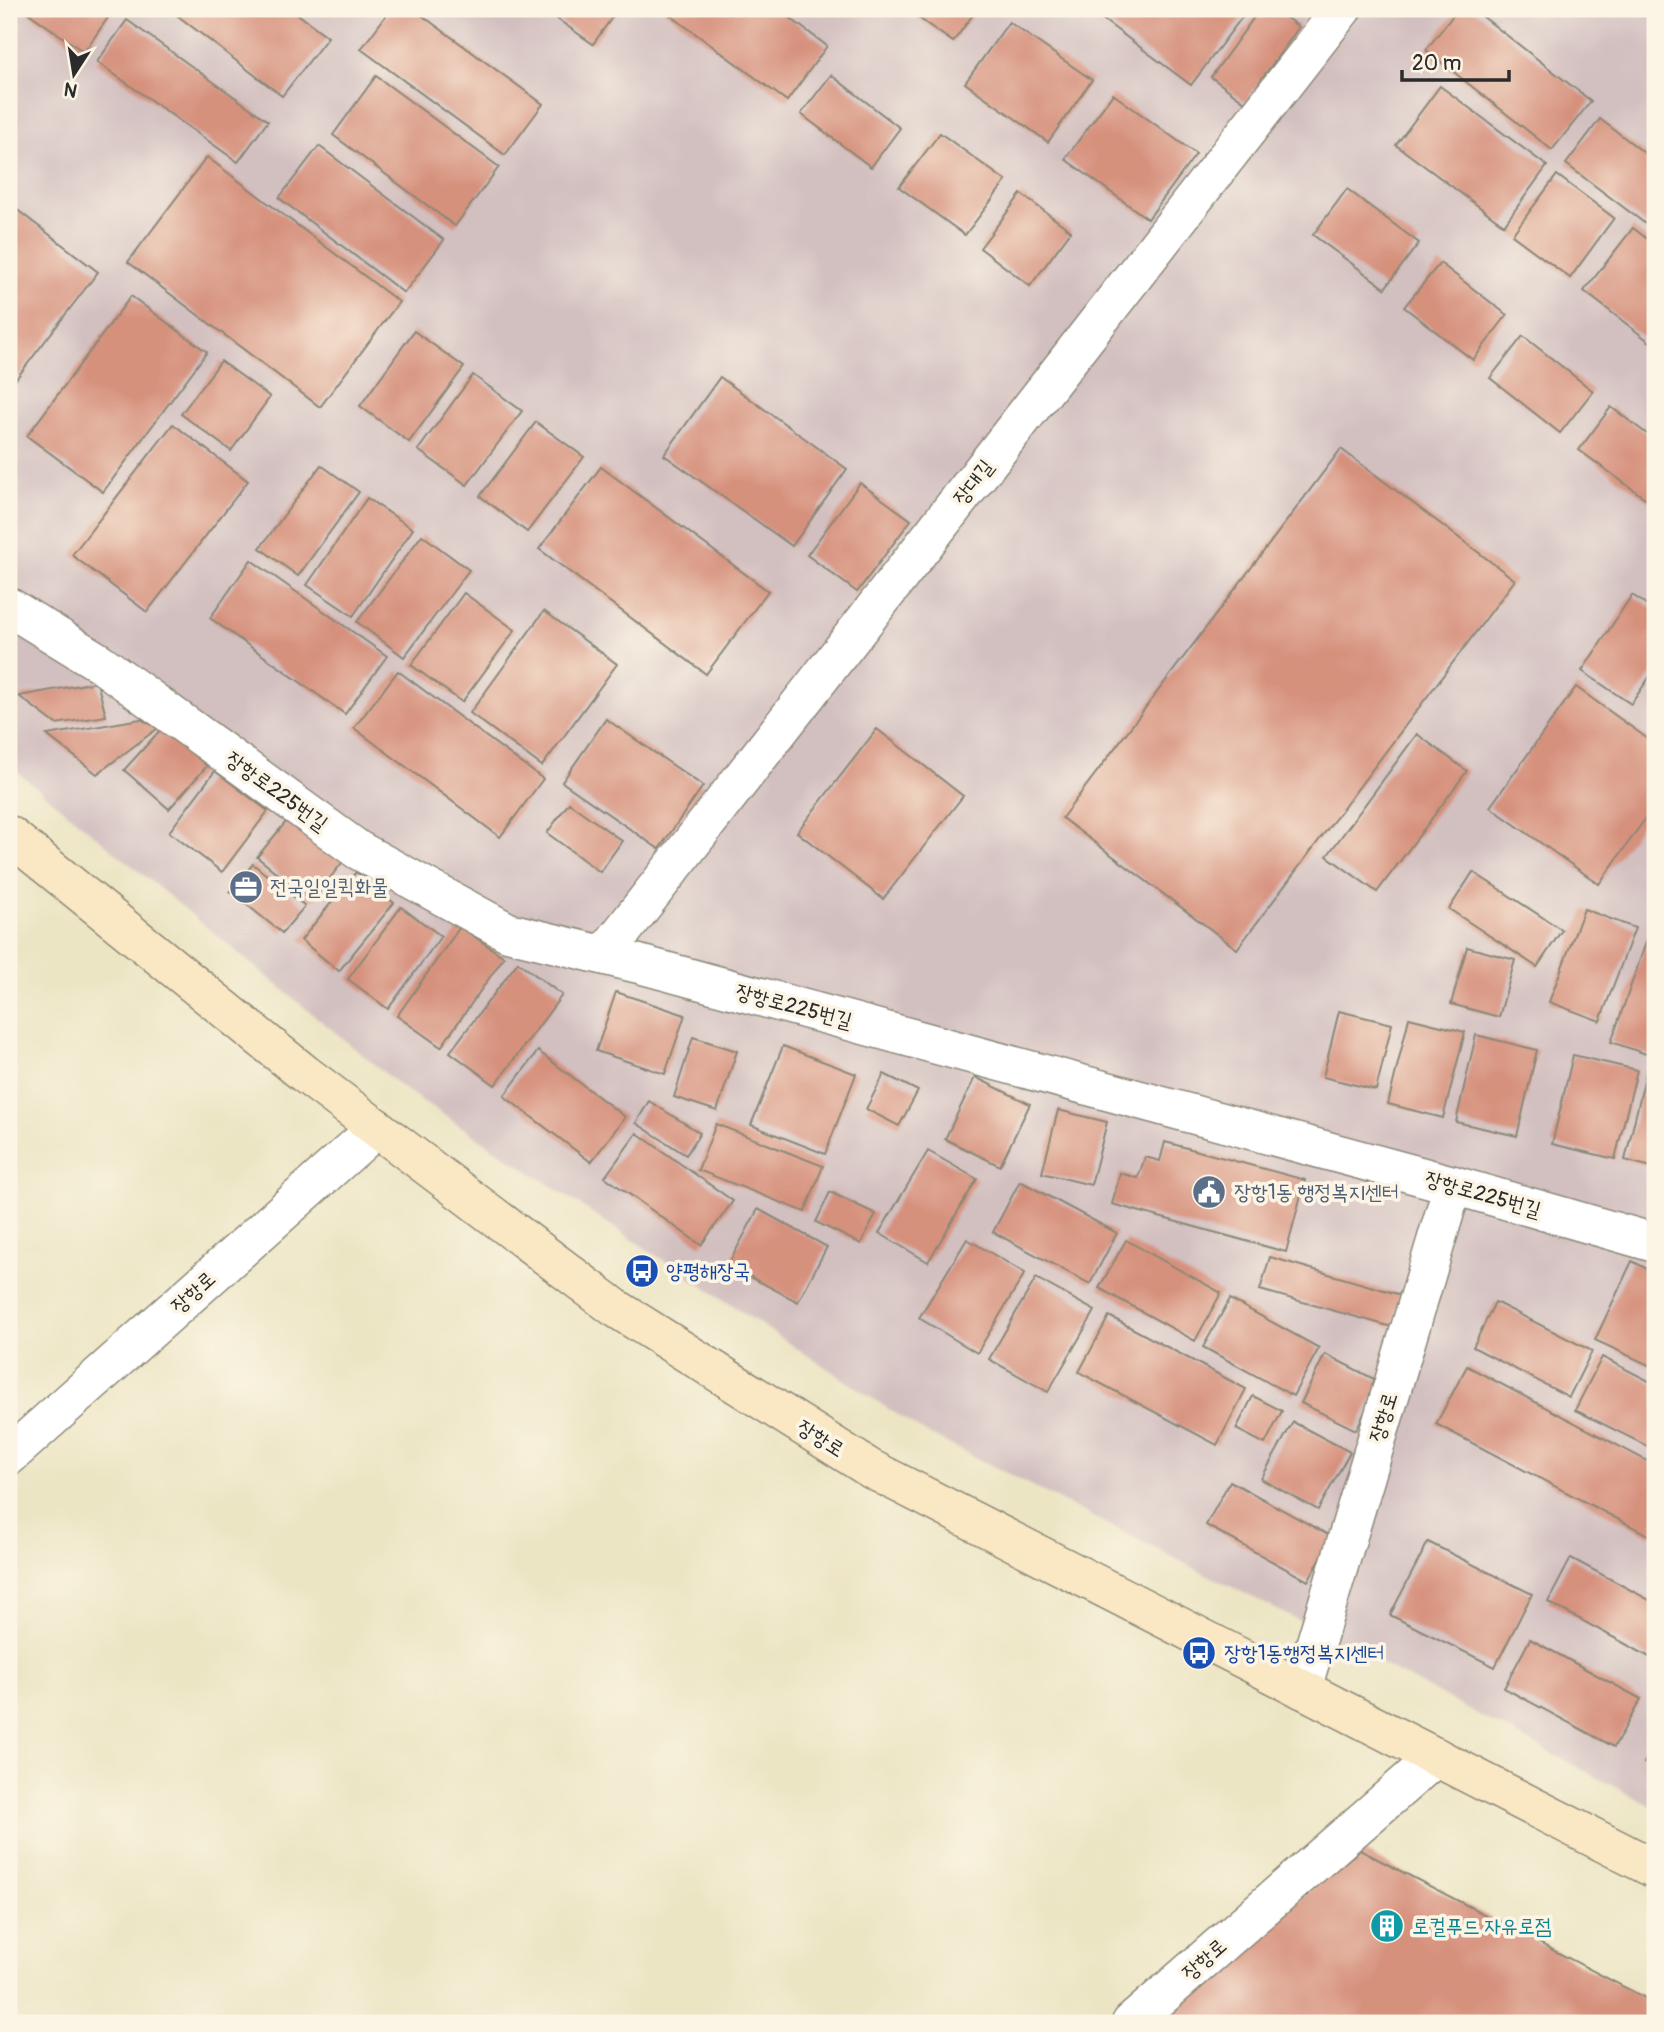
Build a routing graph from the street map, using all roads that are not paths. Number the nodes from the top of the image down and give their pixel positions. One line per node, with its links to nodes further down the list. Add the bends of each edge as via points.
1 (1342, 9): 4 (street, 장대길)
2 (9, 607): 4 (street, 장항로225번길, via 100,663 358,850 508,932)
3 (9, 835): 5 (main road, 장항로)
4 (604, 955): 6 (street, 장항로225번길)
5 (377, 1128): 8 (street, 장항로); 9 (main road, 장항로, via 614,1307 871,1469)
6 (1453, 1185): 7 (street, 장항로225번길); 9 (street, 장항로)
7 (1655, 1243)
8 (9, 1456)
9 (1302, 1689): 10 (main road, 장항로)
10 (1436, 1757): 11 (main road, 장항로); 12 (street, 장항로)
11 (1655, 1869)
12 (1131, 2023)

